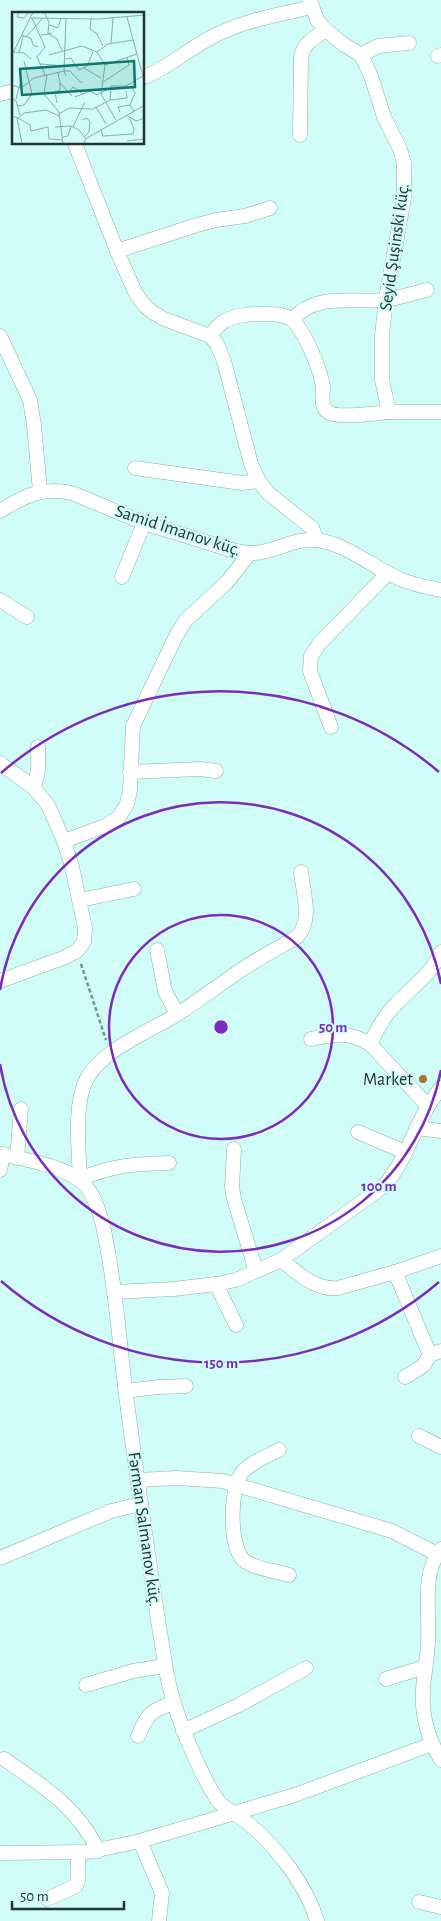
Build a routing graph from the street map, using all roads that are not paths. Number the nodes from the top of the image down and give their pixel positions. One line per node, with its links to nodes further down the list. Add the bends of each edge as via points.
1 (311, 3): 2 (street); 5 (street, via 239,24)
2 (326, 30): 4 (street); 6 (street, via 309,40 303,48)
3 (409, 42): 4 (street, via 378,46)
4 (361, 55): 11 (street, Seyid Şuşinski küç., via 404,163 404,198)
5 (145, 76)
6 (300, 135)
7 (75, 145): 9 (street)
8 (270, 208): 9 (street, via 197,225)
9 (117, 251): 14 (street, via 144,305 164,319)
10 (427, 290): 11 (street)
11 (386, 300): 12 (street, via 318,302 300,310); 15 (street, Seyid Şuşinski küç., via 381,361)
12 (292, 320): 14 (street, via 277,314 254,314 222,322); 15 (street, via 320,373 323,406 327,412 336,415)
13 (0, 336): 19 (street, via 30,400)
14 (210, 336): 18 (street, via 224,361)
15 (389, 412): 16 (street)
16 (441, 412)
17 (136, 468): 18 (street, via 242,483)
18 (259, 482): 22 (street, via 312,528)
19 (40, 491): 20 (street, Samid İmanov küç., via 24,496); 21 (street, Samid İmanov küç., via 72,493)
20 (0, 511)
21 (144, 523): 23 (street, Samid İmanov küç.); 25 (street)
22 (318, 540): 23 (street, Samid İmanov küç., via 299,541); 24 (street, Samid İmanov küç., via 352,552)
23 (250, 553): 33 (street, via 227,582 186,620 176,636 133,726)
24 (388, 572): 26 (street, Samid İmanov küç., via 412,583); 29 (street, via 311,656 310,672)
25 (122, 577)
26 (441, 590)
27 (0, 600): 28 (street)
28 (27, 618)
29 (331, 727)
30 (38, 747): 34 (street, via 37,779)
31 (0, 763): 34 (street)
32 (216, 771): 33 (street)
33 (130, 772): 35 (street, via 127,804 119,817 106,826)
34 (33, 787): 35 (street, via 48,805)
35 (64, 841): 38 (street)
36 (300, 872): 42 (street, via 307,920 304,930)
37 (134, 889): 38 (street)
38 (80, 900): 41 (street, via 85,928 84,942 77,951)
39 (157, 950): 42 (street, via 165,991)
40 (441, 952): 44 (street, via 435,965 379,1025)
41 (0, 981)
42 (177, 1014): 56 (street, via 110,1053 87,1078 81,1094 79,1117)
43 (310, 1039): 44 (street, via 344,1034)
44 (370, 1044): 46 (street)
45 (441, 1088): 46 (street)
46 (428, 1106): 48 (street)
47 (21, 1108): 53 (street)
48 (417, 1128): 49 (street); 52 (street)
49 (441, 1131)
50 (358, 1132): 52 (street)
51 (234, 1149): 59 (street, via 234,1199)
52 (405, 1152): 58 (street, via 384,1186)
53 (7, 1155): 55 (street); 56 (street)
54 (169, 1163): 56 (street, via 117,1166)
55 (0, 1170)
56 (80, 1179): 62 (street, Fərman Salmanov küç., via 95,1202)
57 (441, 1256): 60 (street)
58 (281, 1260): 59 (street); 60 (street, via 317,1287 328,1289)
59 (256, 1271): 61 (street)
60 (395, 1272): 64 (street)
61 (216, 1284): 62 (street); 63 (street)
62 (116, 1292): 67 (street, Fərman Salmanov küç.)
63 (236, 1325)
64 (435, 1353): 65 (street, via 423,1366)
65 (405, 1377)
66 (186, 1386): 67 (street)
67 (126, 1391): 71 (street, Fərman Salmanov küç.)
68 (419, 1436): 69 (street)
69 (441, 1446)
70 (279, 1450): 72 (street, via 250,1466)
71 (138, 1480): 72 (street, via 208,1479); 73 (street, Fərman Salmanov küç.)
72 (236, 1484): 74 (street, via 392,1531); 76 (street, via 233,1525 238,1554 245,1562)
73 (141, 1504): 75 (street, via 111,1511); 77 (street, Fərman Salmanov küç.)
74 (439, 1552): 78 (street, via 430,1577)
75 (0, 1558)
76 (290, 1575)
77 (165, 1666): 81 (street, via 133,1671); 82 (street, Fərman Salmanov küç.)
78 (425, 1667): 80 (street); 85 (street, via 422,1700 426,1730)
79 (306, 1668): 83 (street)
80 (386, 1679)
81 (86, 1685)
82 (173, 1703): 83 (street, Fərman Salmanov küç.); 84 (street, via 152,1710)
83 (183, 1731): 88 (street, Fərman Salmanov küç., via 213,1792)
84 (138, 1736)
85 (432, 1744): 87 (street); 88 (street, via 295,1795)
86 (4, 1759): 90 (street, via 63,1803 93,1839)
87 (441, 1760)
88 (232, 1812): 89 (street); 97 (street, Fərman Salmanov küç., via 260,1833 284,1861 308,1896)
89 (140, 1841): 90 (street); 96 (street, via 162,1893)
90 (98, 1851): 91 (street)
91 (78, 1852): 92 (street); 93 (street, via 76,1886)
92 (0, 1853)
93 (47, 1899)
94 (419, 1902): 95 (street)
95 (441, 1907)
96 (159, 1921)
97 (317, 1921)

